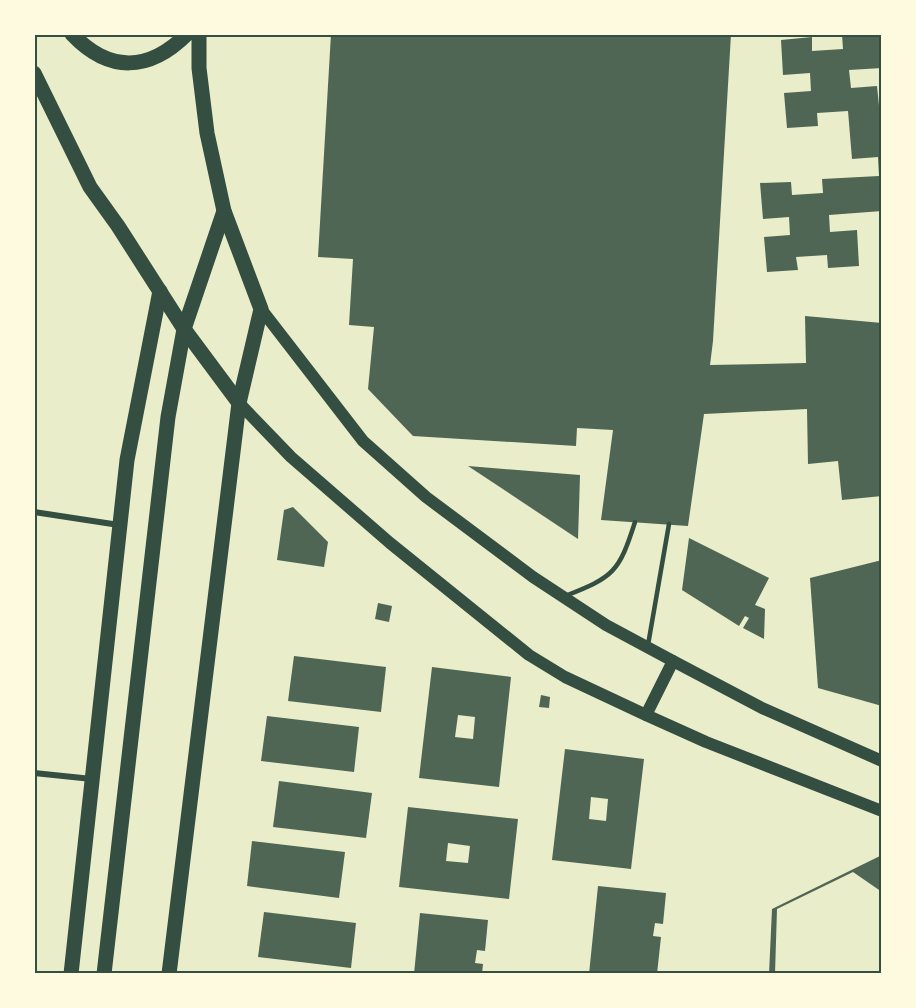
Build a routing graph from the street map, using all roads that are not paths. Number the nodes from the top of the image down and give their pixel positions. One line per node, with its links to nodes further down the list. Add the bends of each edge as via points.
1 (72, 34): 2 (main road, via 100,58 131,64 153,58)
2 (187, 34)
3 (199, 34): 5 (main road, via 207,133)
4 (34, 73): 6 (main road, via 90,187)
5 (224, 211): 7 (main road); 8 (main road)
6 (160, 291): 8 (main road); 13 (main road, via 127,460)
7 (261, 309): 9 (main road); 14 (main road, via 363,441 426,497)
8 (184, 329): 9 (main road); 23 (main road, via 160,475)
9 (239, 403): 17 (main road, via 318,481 529,655 565,677); 24 (main road)
10 (34, 512): 13 (street)
11 (635, 522): 14 (lane, via 625,553 613,571 596,584)
12 (669, 524): 15 (lane)
13 (120, 525): 20 (main road)
14 (563, 597): 15 (main road)
15 (647, 647): 16 (main road)
16 (673, 661): 17 (main road); 18 (main road, via 762,708)
17 (646, 715): 21 (main road)
18 (882, 760)
19 (34, 773): 20 (street)
20 (93, 779): 22 (main road)
21 (882, 811)
22 (71, 974)
23 (104, 974)
24 (169, 974)

